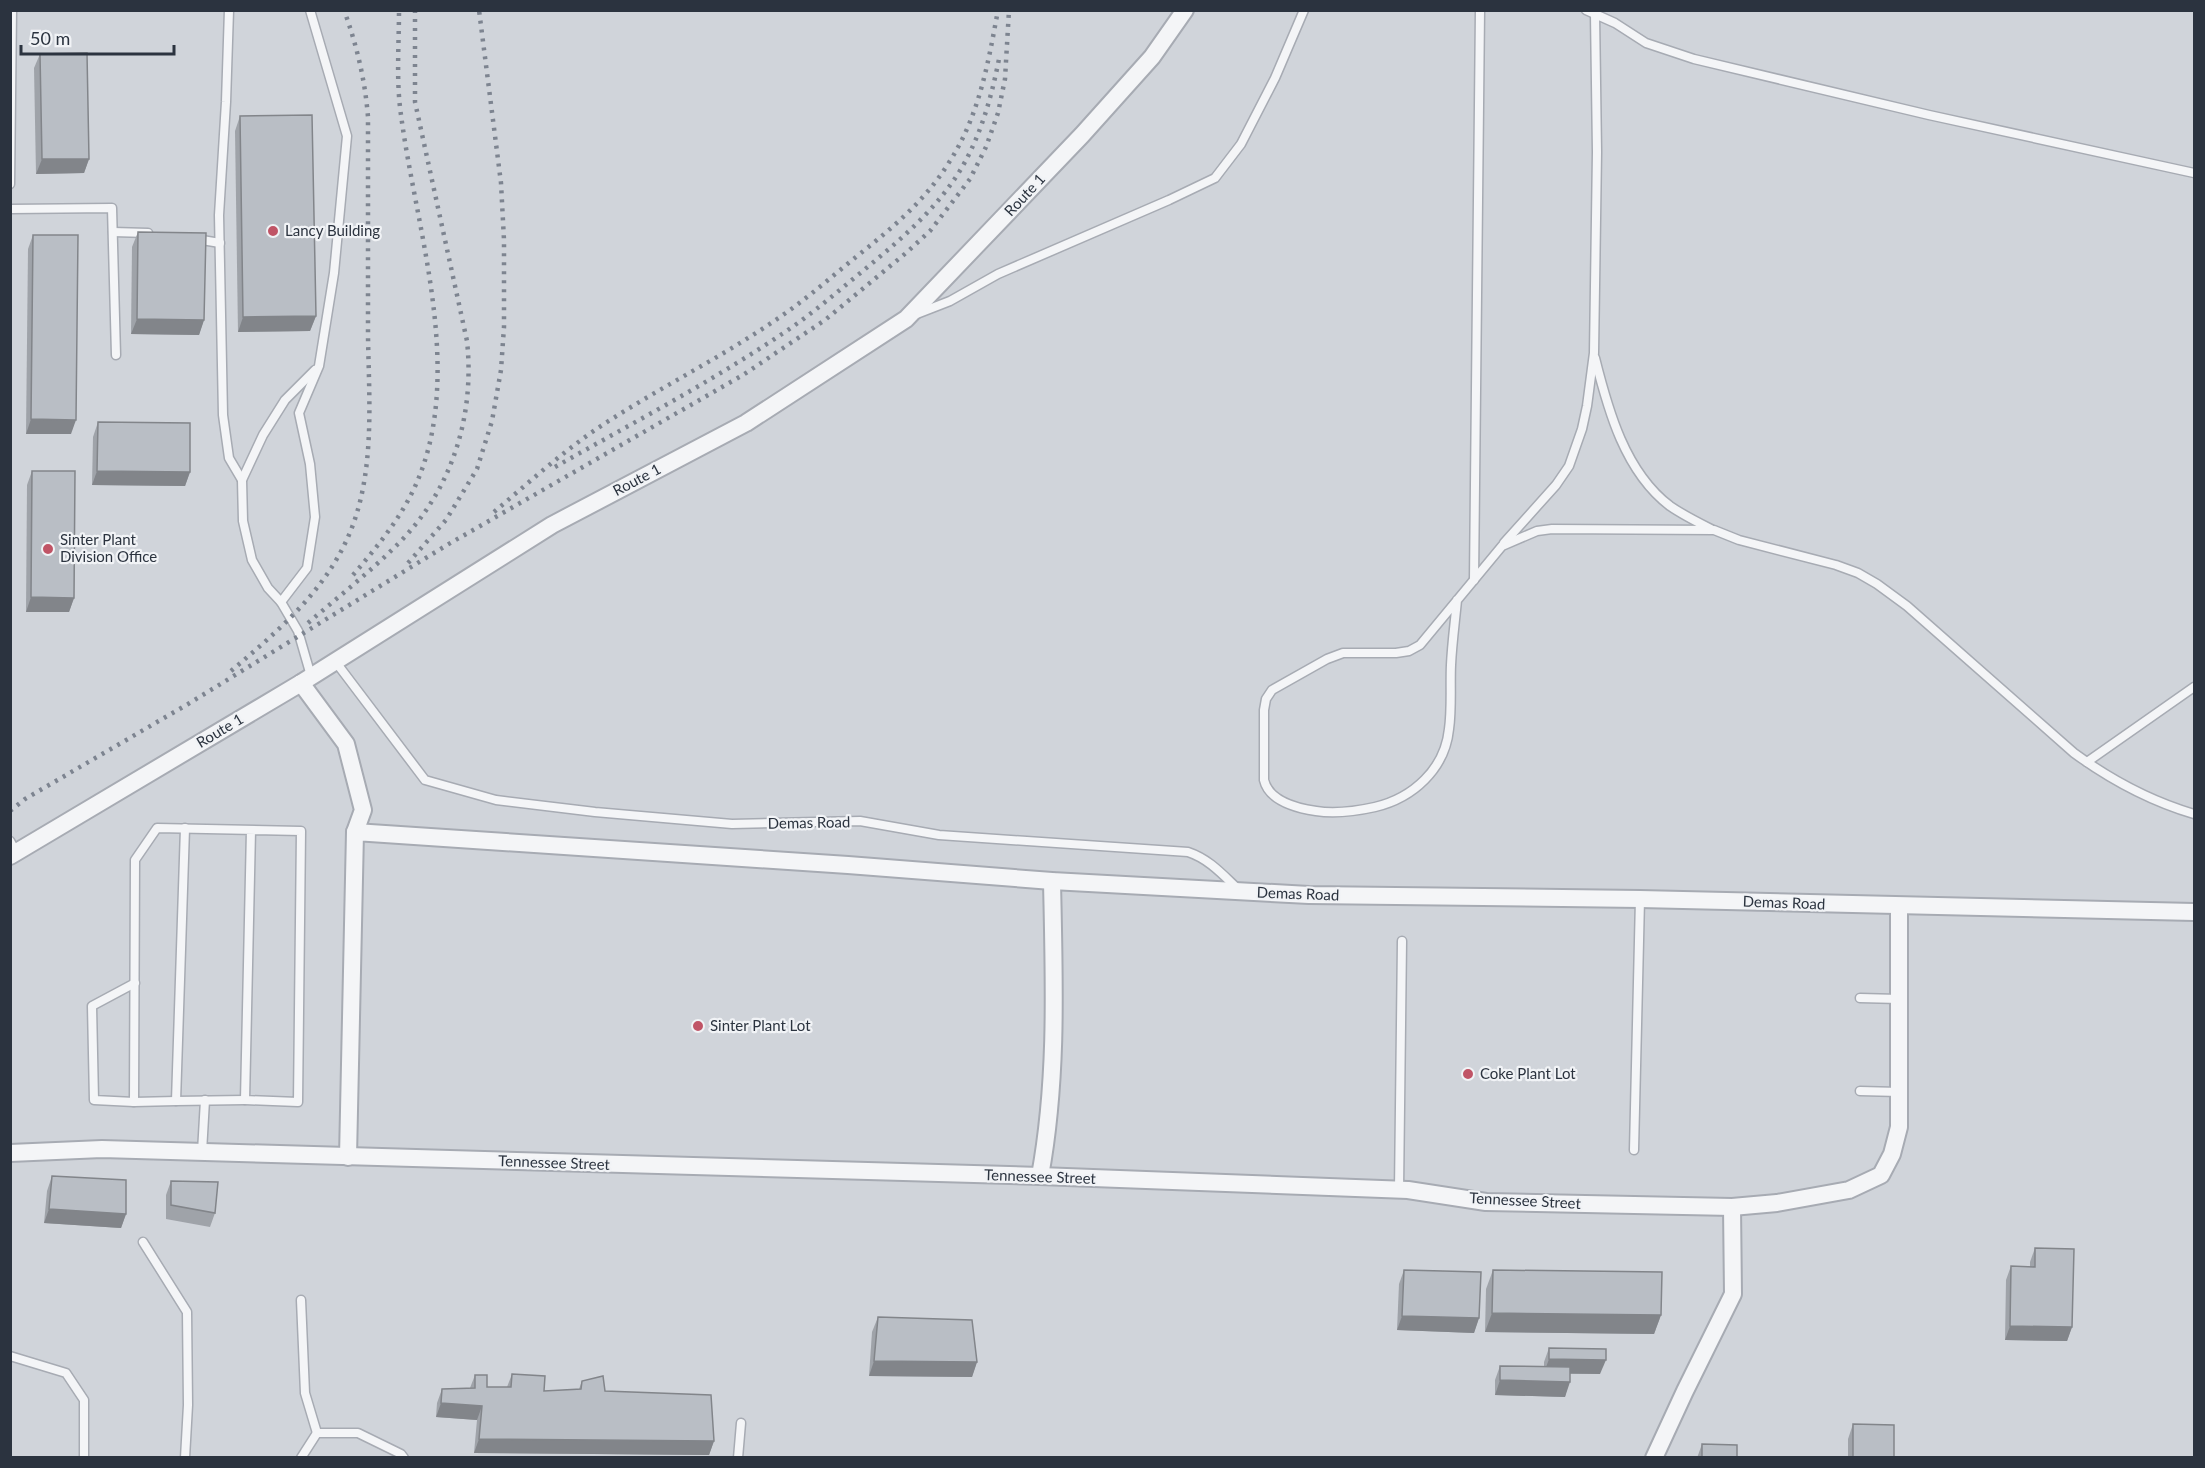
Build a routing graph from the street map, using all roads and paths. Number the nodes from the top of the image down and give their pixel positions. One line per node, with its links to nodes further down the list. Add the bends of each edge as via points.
1 (12, 10): 9 (lane)
2 (229, 10): 14 (lane)
3 (310, 10): 18 (lane, via 346,136 334,273)
4 (1185, 10): 15 (street, Route 1, via 1152,57)
5 (1305, 10): 15 (lane, via 1241,144 1215,178)
6 (1480, 10): 22 (lane)
7 (1590, 12): 8 (lane, via 1646,43 1694,59); 16 (lane, via 1597,152)
8 (2194, 173)
9 (10, 184)
10 (10, 209): 11 (lane, via 112,208)
11 (113, 232): 12 (lane); 17 (lane)
12 (159, 234)
13 (190, 238): 14 (lane)
14 (220, 243): 19 (lane, via 223,415 229,458)
15 (906, 319): 25 (street, Route 1, via 746,423 552,525)
16 (1594, 353): 20 (lane, via 1613,420 1644,479 1669,505); 21 (lane, via 1582,429 1569,466)
17 (116, 355)
18 (319, 366): 19 (lane, via 285,400); 24 (lane, via 299,413 310,464 315,517 307,568)
19 (242, 480): 24 (lane, via 243,521 252,560)
20 (1714, 530): 21 (lane, via 1552,529); 28 (lane, via 1746,543 1836,565 1877,584)
21 (1502, 546): 22 (lane)
22 (1474, 580): 23 (lane)
23 (1457, 600): 23 (lane, via 1420,645 1409,651 1342,653 1272,690 1264,710 1264,780 1273,796 1322,812 1368,808 1402,798 1424,780 1444,750 1449,732 1450,665)
24 (281, 602): 26 (lane, via 298,631)
25 (335, 662): 26 (street, Route 1); 35 (lane, Demas Road, via 425,780 496,800 732,824 860,822 939,836 1188,852 1212,864)
26 (306, 680): 32 (street, via 346,744 363,810); 33 (street, Route 1)
27 (2194, 687): 28 (lane)
28 (2087, 762): 29 (lane, via 2132,790)
29 (2194, 814)
30 (185, 828): 31 (lane); 40 (lane, via 157,828 135,860); 47 (lane)
31 (251, 830): 46 (lane); 46 (lane, via 301,831 298,1102)
32 (355, 832): 34 (street); 52 (street)
33 (12, 850)
34 (1052, 880): 35 (street); 53 (street, via 1055,1036)
35 (1241, 891): 36 (street, Demas Road)
36 (1640, 899): 37 (street, Demas Road); 49 (lane)
37 (1899, 906): 38 (street, Demas Road); 42 (street, Tennessee Street)
38 (2194, 912)
39 (1402, 941): 54 (lane)
40 (135, 983): 48 (lane); 48 (lane, via 92,1006 94,1100)
41 (1860, 998): 42 (lane)
42 (1899, 999): 44 (street, Tennessee Street)
43 (1860, 1091): 44 (lane)
44 (1899, 1092): 55 (street, Tennessee Street, via 1899,1127 1893,1154 1881,1175 1849,1190)
45 (206, 1100): 46 (lane); 47 (lane); 50 (lane)
46 (245, 1100)
47 (176, 1101): 48 (lane)
48 (134, 1102)
49 (1634, 1150)
50 (202, 1152): 51 (street, Tennessee Street, via 102,1149); 52 (street, Tennessee Street)
51 (10, 1153)
52 (348, 1156): 53 (street, Tennessee Street)
53 (1040, 1176): 54 (street, Tennessee Street)
54 (1399, 1190): 55 (street, Tennessee Street, via 1486,1202)
55 (1732, 1207): 66 (street, via 1733,1294)
56 (143, 1242): 62 (lane, via 186,1312)
57 (301, 1300): 60 (lane, via 305,1393)
58 (10, 1356): 61 (lane, via 66,1373 84,1400)
59 (741, 1423): 65 (lane)
60 (317, 1433): 63 (lane); 64 (lane, via 358,1433)
61 (84, 1458)
62 (185, 1458)
63 (301, 1458)
64 (404, 1458)
65 (738, 1458)
66 (1654, 1458)

